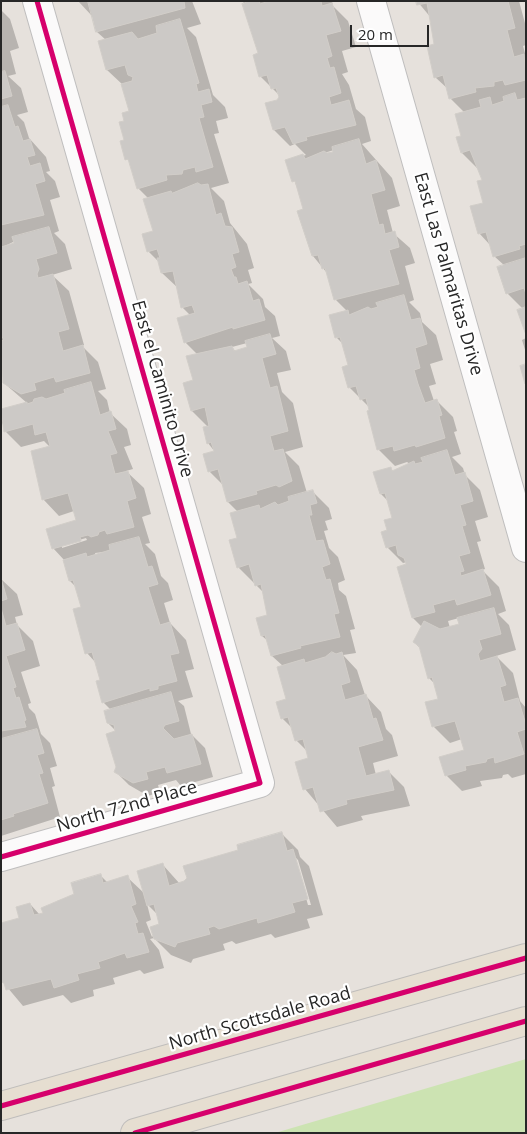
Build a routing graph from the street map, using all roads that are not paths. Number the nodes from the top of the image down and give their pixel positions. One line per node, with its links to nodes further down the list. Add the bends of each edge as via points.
1 (37, 1): 4 (street, East el Caminito Drive)
2 (371, 1): 3 (street, East Las Palmaritas Drive)
3 (526, 548)
4 (260, 783): 5 (street, North 72nd Place)
5 (1, 857)
6 (526, 958): 8 (main road, North Scottsdale Road)
7 (526, 1021): 9 (main road)
8 (1, 1106)
9 (135, 1133)

